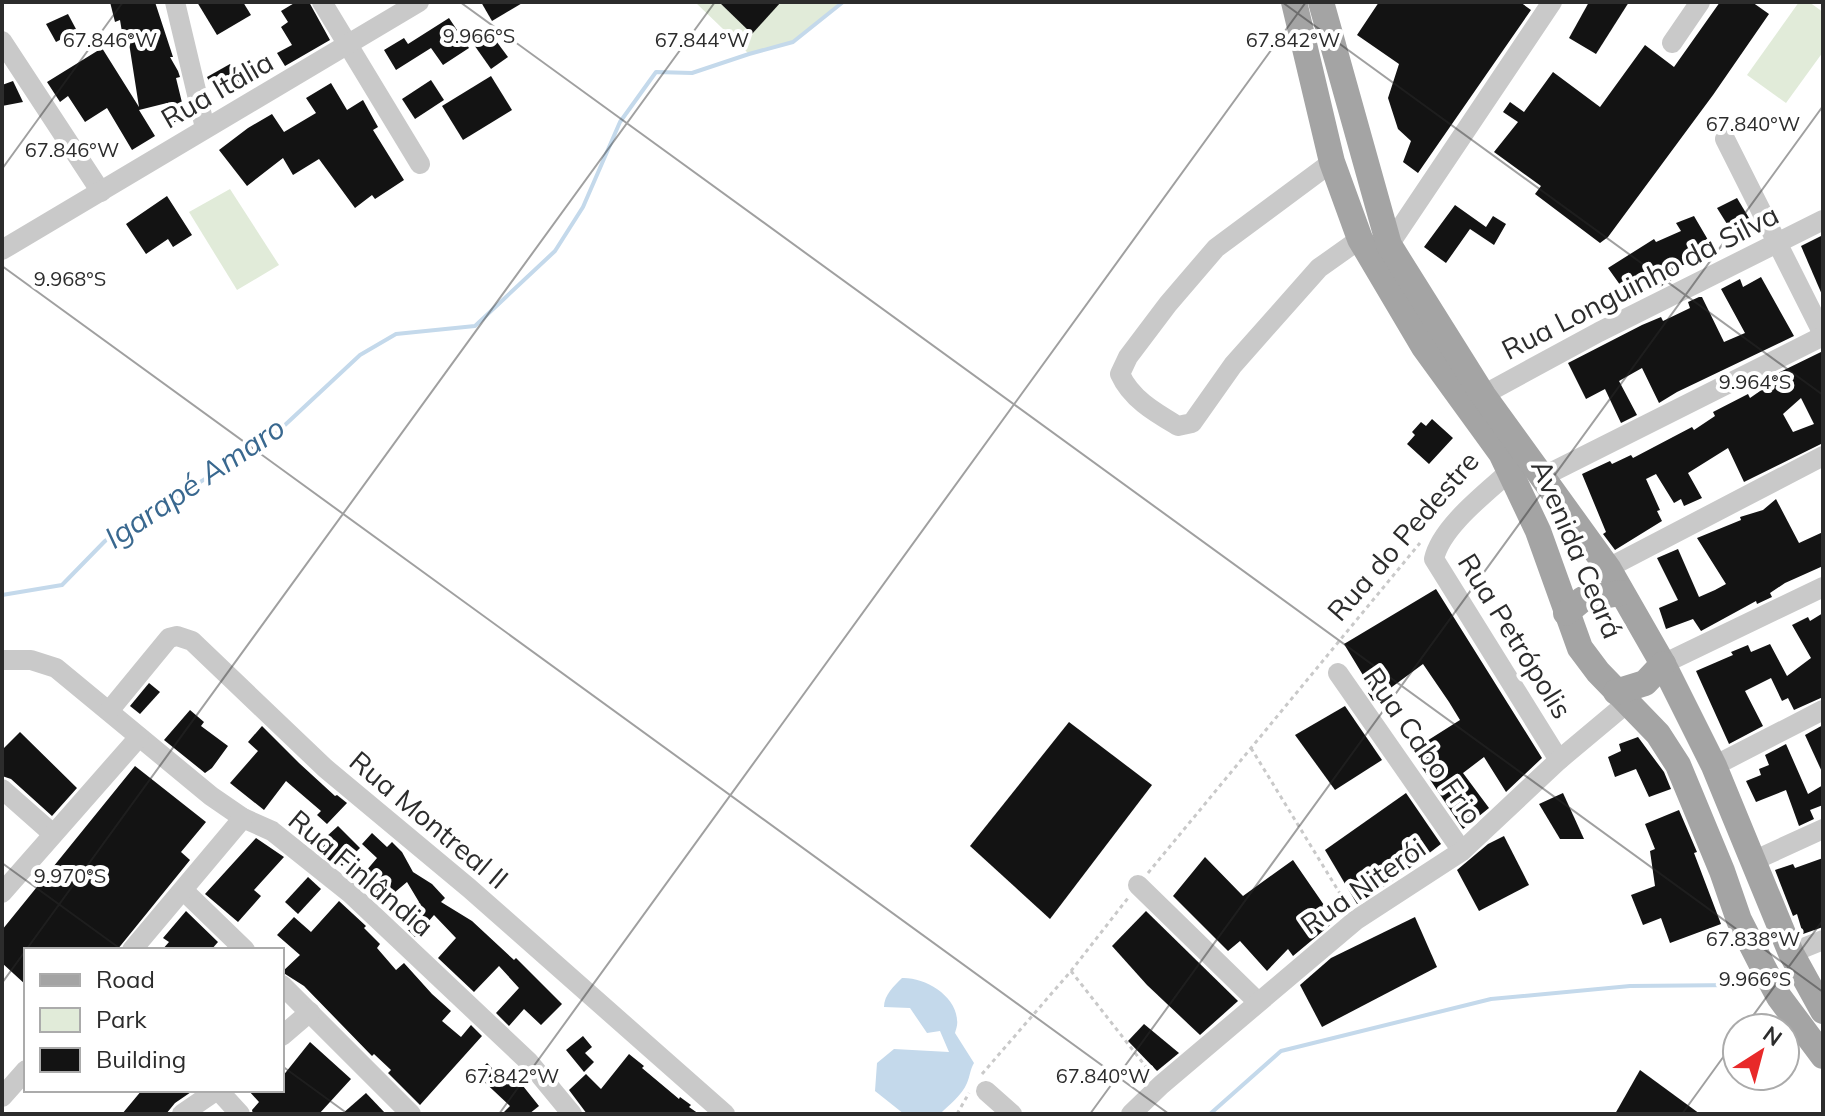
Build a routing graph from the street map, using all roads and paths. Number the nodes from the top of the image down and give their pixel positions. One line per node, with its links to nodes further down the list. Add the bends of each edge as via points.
1 (175, 2): 12 (street)
2 (322, 2): 11 (street)
3 (419, 2): 11 (street, Rua Itália)
4 (1294, 2): 14 (main road, Avenida Ceará)
5 (1311, 2): 19 (main road, via 1335,108 1363,195)
6 (1321, 2): 19 (main road, Avenida Ceará)
7 (1552, 2): 19 (street)
8 (1700, 2): 10 (street)
9 (2, 41): 16 (street)
10 (1672, 43)
11 (348, 46): 12 (street, Rua Itália); 15 (street)
12 (205, 128): 16 (street, Rua Itália)
13 (1725, 139): 20 (street)
14 (1332, 162): 18 (main road, Avenida Ceará); 18 (street, via 1216,248 1128,357 1120,374 1126,387 1178,426 1192,423 1233,365 1296,293 1319,268)
15 (420, 164)
16 (101, 192): 21 (street, Rua Itália)
17 (1823, 220): 20 (street, Rua Longuinho da Silva)
18 (1360, 239): 25 (main road, Avenida Ceará, via 1424,347 1501,453)
19 (1388, 240): 23 (main road, Avenida Ceará)
20 (1775, 244): 22 (street); 23 (street, Rua Longuinho da Silva)
21 (2, 250)
22 (1823, 335): 26 (street)
23 (1483, 395): 26 (main road, Avenida Ceará)
24 (1823, 456): 28 (street)
25 (1509, 472): 31 (main road, Avenida Ceará, via 1538,531); 41 (street, Rua Petrópolis, via 1447,534 1434,559)
26 (1540, 478): 28 (main road, Avenida Ceará)
27 (1420, 542): 32 (path, Rua do Pedestre)
28 (1608, 568): 30 (main road, Avenida Ceará)
29 (1823, 587): 34 (street)
30 (1621, 593): 31 (main road, via 1583,599); 34 (main road, Avenida Ceará)
31 (1566, 613): 36 (main road, Avenida Ceará, via 1580,648)
32 (1336, 644)
33 (2, 660): 38 (street, Rua Finlândia, via 31,660 56,668)
34 (1663, 664): 36 (main road); 42 (main road, Avenida Ceará)
35 (1338, 673): 47 (street, Rua Cabo Frio)
36 (1621, 698): 41 (street, Rua Niterói); 63 (main road, Avenida Ceará, via 1658,734 1678,765 1751,944 1779,997)
37 (1823, 710): 42 (street)
38 (109, 711): 39 (street, Rua Finlândia); 74 (street, Rua Montreal II, via 169,638 192,641 325,768)
39 (139, 737): 44 (street, Rua Finlândia); 46 (street)
40 (1251, 748): 52 (path)
41 (1559, 760): 47 (street, Rua Niterói)
42 (1714, 766): 48 (main road, Avenida Ceará)
43 (2, 789): 46 (street)
44 (243, 818): 50 (street); 73 (street, Rua Finlândia, via 272,831 351,894 529,1062)
45 (1823, 829): 48 (street)
46 (53, 834): 51 (street)
47 (1462, 851): 52 (street, Rua Niterói)
48 (1753, 861): 56 (main road, Avenida Ceará)
49 (1138, 885): 59 (street)
50 (183, 890): 54 (street); 55 (street)
51 (2, 893)
52 (1356, 920): 59 (street, Rua Niterói)
53 (1823, 940): 56 (street)
54 (134, 948)
55 (243, 948)
56 (1791, 953): 60 (main road, Avenida Ceará)
57 (1071, 971): 65 (path)
58 (284, 987): 61 (street)
59 (1258, 1002): 65 (street, Rua Niterói)
60 (1823, 1011)
61 (310, 1012): 62 (street); 72 (street)
62 (284, 1034)
63 (1823, 1056)
64 (24, 1072): 69 (street)
65 (1161, 1085): 76 (street, Rua Niterói)
66 (986, 1091): 75 (street)
67 (215, 1092): 70 (street)
68 (220, 1092): 71 (street)
69 (2, 1097)
70 (182, 1114)
71 (240, 1114)
72 (411, 1114)
73 (572, 1114)
74 (725, 1114)
75 (1012, 1114)
76 (1131, 1114)

